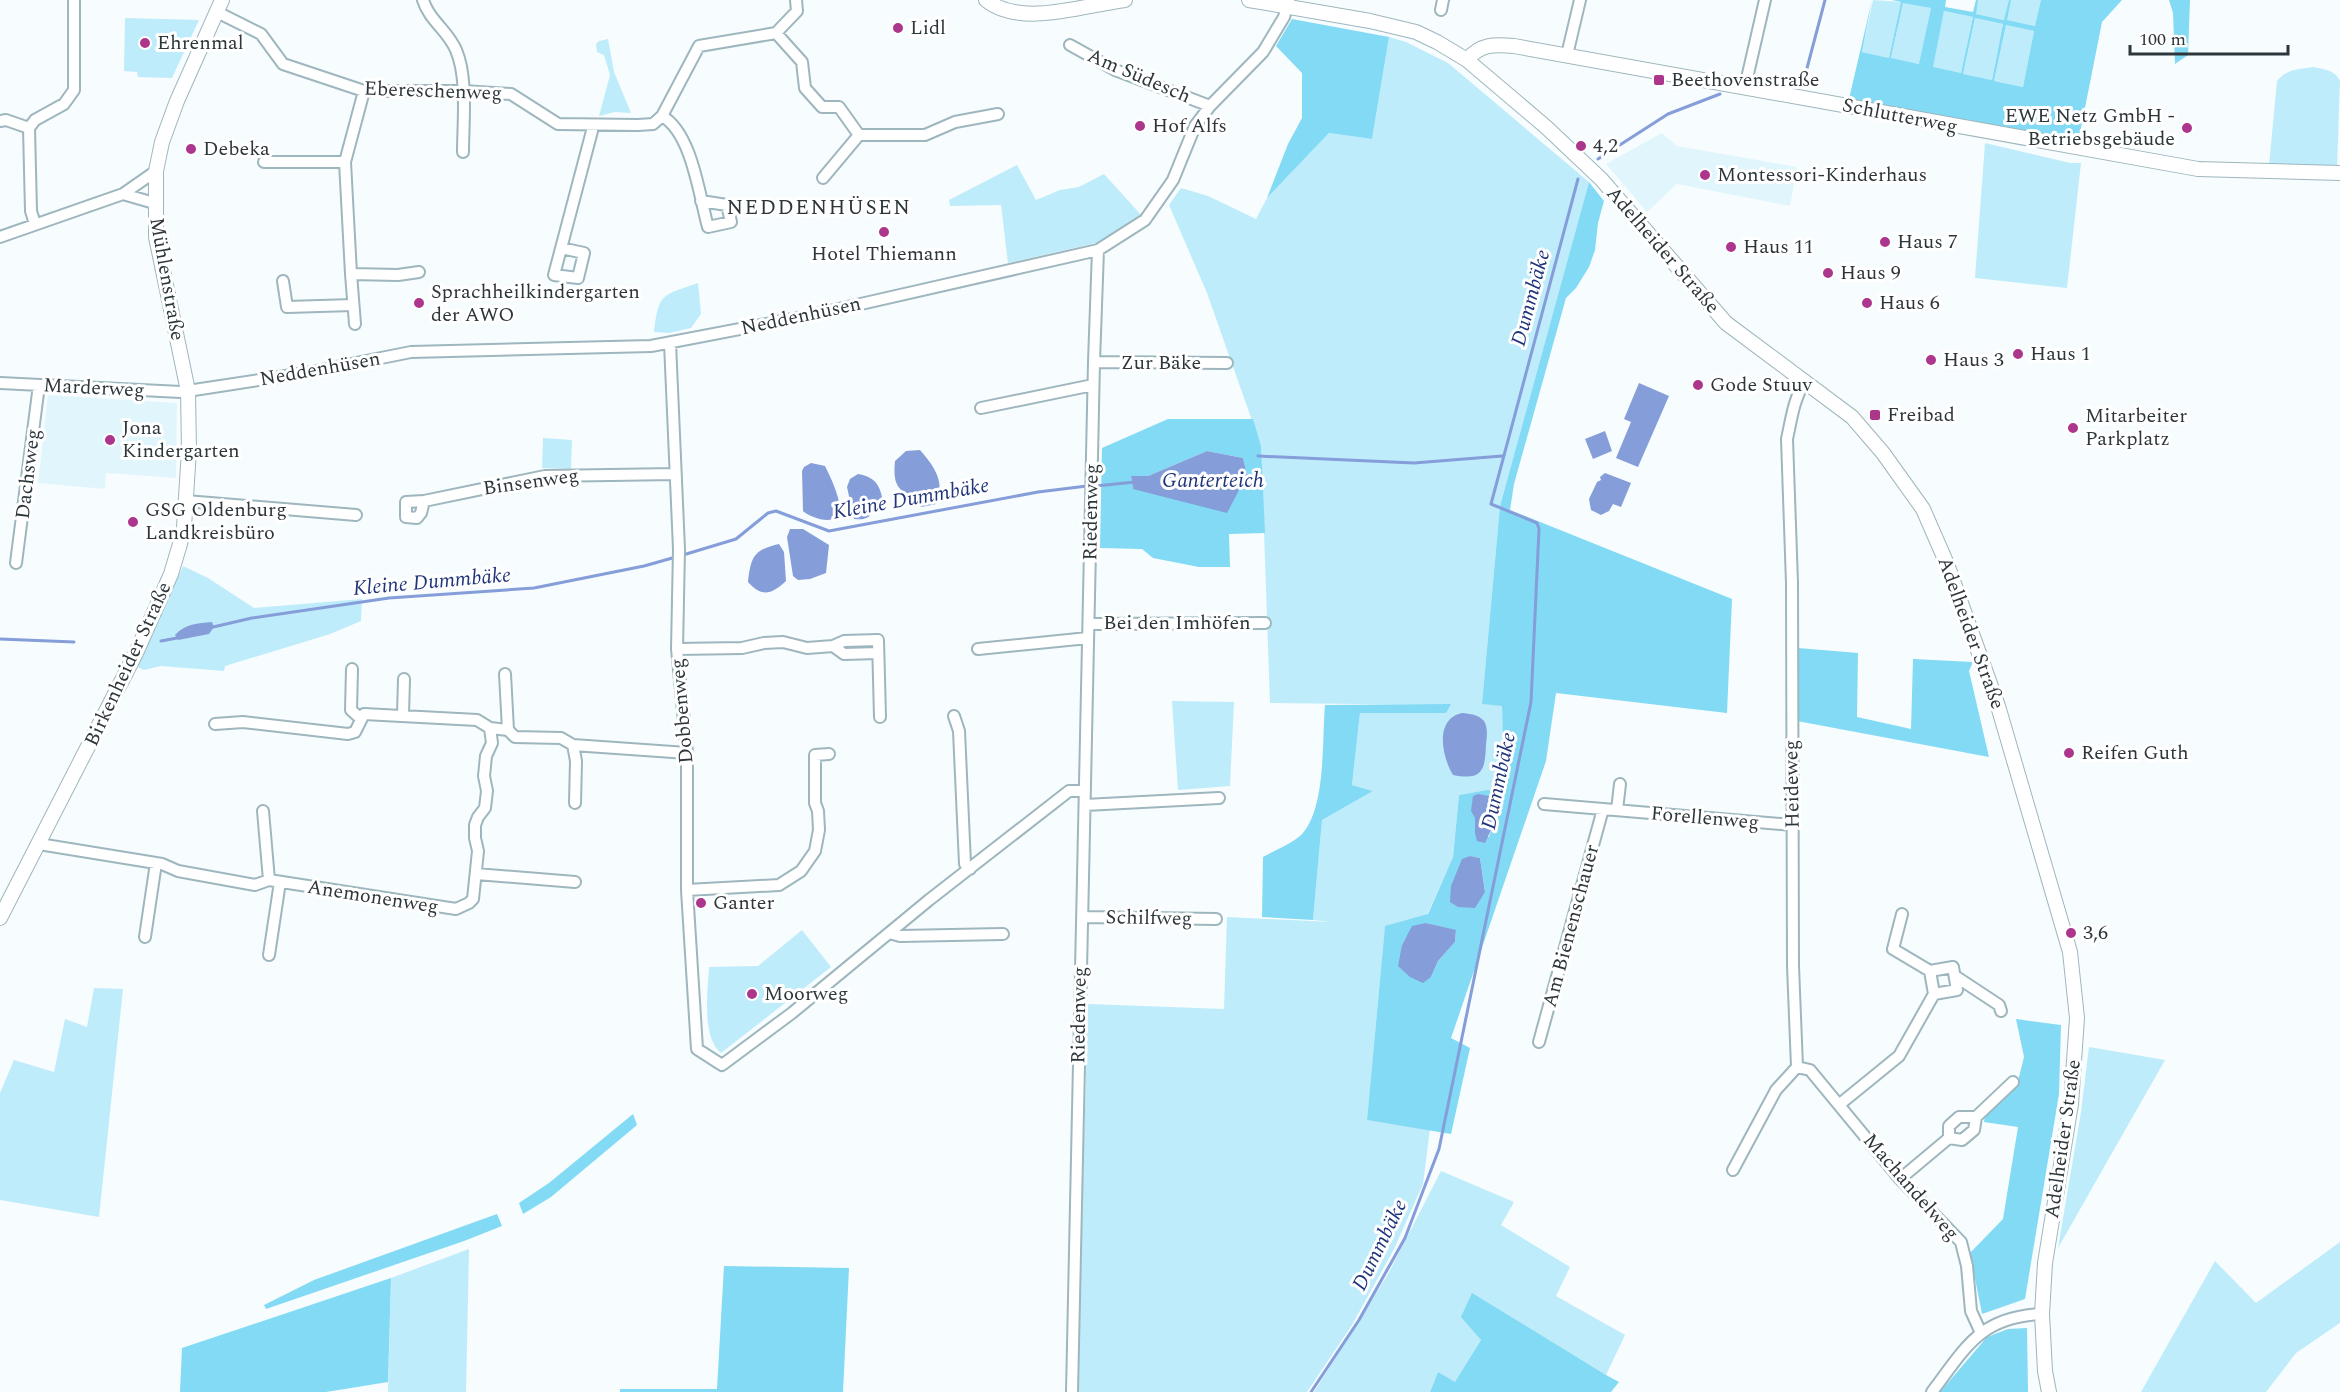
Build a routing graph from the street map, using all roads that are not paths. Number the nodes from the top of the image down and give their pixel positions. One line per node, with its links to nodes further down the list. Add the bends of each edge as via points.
1 (74, 0): 23 (street, via 74,90 64,104 34,120)
2 (423, 0): 17 (street, via 426,10 457,51)
3 (796, 0): 11 (street, via 797,11)
4 (986, 0): 5 (street, via 1010,12 1032,14)
5 (1125, 0)
6 (1249, 0): 9 (street, Adelheider Straße)
7 (1580, 0): 13 (street)
8 (1765, 0): 15 (street)
9 (1289, 3): 14 (street, Adelheider Straße, via 1416,32); 18 (street, Neddenhüsen, via 1263,51)
10 (220, 6): 16 (street, Ebereschenweg, via 261,34 284,64); 28 (street, Mühlenstraße, via 177,101)
11 (776, 33): 20 (street, via 699,46); 24 (street, via 802,62 805,88 822,107 839,107)
12 (1070, 45): 18 (street, Am Südesch, via 1115,70)
13 (1567, 55): 14 (street, Schlutterweg, via 1491,44); 15 (street, Schlutterweg)
14 (1467, 60): 46 (street, Adelheider Straße, via 1601,179 1726,322)
15 (1745, 87): 29 (street, Schlutterweg, via 2198,169)
16 (364, 91): 17 (street, Ebereschenweg); 27 (street)
17 (463, 91): 22 (street, Ebereschenweg, via 511,94 558,124); 25 (street)
18 (1210, 106): 37 (street, Neddenhüsen, via 1196,126 1173,180 1145,220)
19 (998, 114): 24 (street, via 955,122 925,135)
20 (662, 116): 22 (street, Ebereschenweg, via 653,124); 32 (street, via 671,122 687,149)
21 (0, 121): 23 (street)
22 (592, 125): 36 (street)
23 (29, 128): 34 (street, via 31,211)
24 (859, 135): 30 (street)
25 (463, 152)
26 (264, 162): 27 (street)
27 (345, 162): 39 (street)
28 (156, 171): 31 (street); 33 (street, Mühlenstraße)
29 (2340, 173)
30 (823, 178)
31 (123, 194): 33 (street); 34 (street)
32 (701, 201)
33 (154, 203): 50 (street, Mühlenstraße, via 156,237)
34 (35, 224): 35 (street)
35 (0, 237)
36 (561, 248)
37 (1098, 250): 43 (street, Neddenhüsen); 44 (street, Riedenweg)
38 (419, 272): 39 (street)
39 (351, 274): 41 (street)
40 (283, 281): 41 (street, via 287,307)
41 (353, 304): 42 (street)
42 (355, 324)
43 (670, 343): 50 (street, Neddenhüsen, via 411,352); 52 (street, Dobbenweg)
44 (1094, 362): 45 (street, Zur Bäke); 49 (street, Riedenweg)
45 (1227, 363)
46 (1805, 382): 84 (street, Heideweg, via 1787,439); 112 (street, Adelheider Straße, via 1852,417 1923,508 1998,706 2070,952 2077,1018 2071,1104 2044,1263)
47 (0, 383): 48 (street, Marderweg)
48 (39, 385): 50 (street, Marderweg); 56 (street, Dachsweg)
49 (1093, 385): 51 (street); 58 (street, Riedenweg)
50 (188, 391): 53 (street, Birkenheider Straße)
51 (981, 408)
52 (675, 474): 54 (street, Binsenweg, via 545,476); 60 (street, Dobbenweg, via 679,549)
53 (186, 501): 55 (street); 85 (street, Birkenheider Straße, via 175,564 158,606)
54 (424, 501)
55 (356, 515)
56 (16, 563)
57 (1265, 622): 58 (street, Bei den Imhöfen)
58 (1089, 624): 59 (street, Riedenweg)
59 (1089, 638): 61 (street); 76 (street, Riedenweg)
60 (677, 649): 67 (street, via 742,648 783,642 807,648 878,640); 73 (street, Dobbenweg)
61 (978, 649)
62 (352, 669): 68 (street, via 351,710)
63 (505, 674): 71 (street)
64 (404, 679): 65 (street)
65 (403, 716): 68 (street, via 364,714); 70 (street, via 477,720)
66 (954, 716): 87 (street, via 959,731 965,864)
67 (880, 717)
68 (360, 718): 69 (street, via 355,732 348,734 243,722)
69 (215, 724)
70 (490, 728): 71 (street); 88 (street, Anemonenweg, via 485,808 476,825)
71 (508, 730): 72 (street, via 515,736 561,738)
72 (573, 745): 73 (street); 78 (street)
73 (687, 753): 91 (street, Dobbenweg)
74 (829, 754): 91 (street, via 814,755 814,803 819,830 815,851 801,871 778,885)
75 (1620, 784): 82 (street)
76 (1085, 791): 80 (street, Riedenweg); 87 (street, via 1069,791)
77 (1219, 798): 80 (street)
78 (574, 803)
79 (1544, 804): 81 (street, Forellenweg)
80 (1084, 805): 93 (street, Riedenweg)
81 (1603, 809): 82 (street, Forellenweg); 104 (street, Am Bienenschauer)
82 (1617, 810): 84 (street, Forellenweg)
83 (263, 812): 89 (street, Anemonenweg)
84 (1793, 825): 105 (street, Heideweg)
85 (39, 844): 86 (street, Anemonenweg); 94 (street, Birkenheider Straße)
86 (156, 863): 89 (street, Anemonenweg, via 178,871 255,885); 98 (street)
87 (970, 869): 96 (street)
88 (476, 874): 89 (street, Anemonenweg, via 473,898 456,909); 90 (street)
89 (274, 881): 99 (street, Anemonenweg)
90 (575, 882)
91 (687, 890): 96 (street, Dobbenweg, via 697,1049 722,1065)
92 (1902, 914): 100 (street, via 1893,949)
93 (1082, 917): 95 (street, Schilfweg); 114 (street, Riedenweg)
94 (0, 918)
95 (1216, 919)
96 (889, 933): 97 (street)
97 (1003, 933)
98 (145, 937)
99 (269, 955)
100 (1930, 971): 101 (street, via 1953,967); 102 (street)
101 (1955, 976): 102 (street, via 1957,990); 103 (street, via 1999,1005)
102 (1934, 993): 107 (street, via 1899,1056)
103 (2001, 1011)
104 (1539, 1041)
105 (1797, 1067): 107 (street, Machandelweg, via 1810,1070); 110 (street, via 1776,1090)
106 (2013, 1082): 108 (street)
107 (1840, 1104): 111 (street, Machandelweg)
108 (1976, 1117): 109 (street, via 1959,1117 1950,1126); 109 (street, via 1974,1130 1962,1140)
109 (1949, 1138): 111 (street)
110 (1733, 1170)
111 (1900, 1179): 113 (street, Machandelweg, via 1961,1242 1971,1311)
112 (2042, 1314): 113 (street, via 2006,1319); 116 (street, Adelheider Straße)
113 (1981, 1333): 115 (street)
114 (1072, 1392)
115 (1932, 1392)
116 (2049, 1392)

